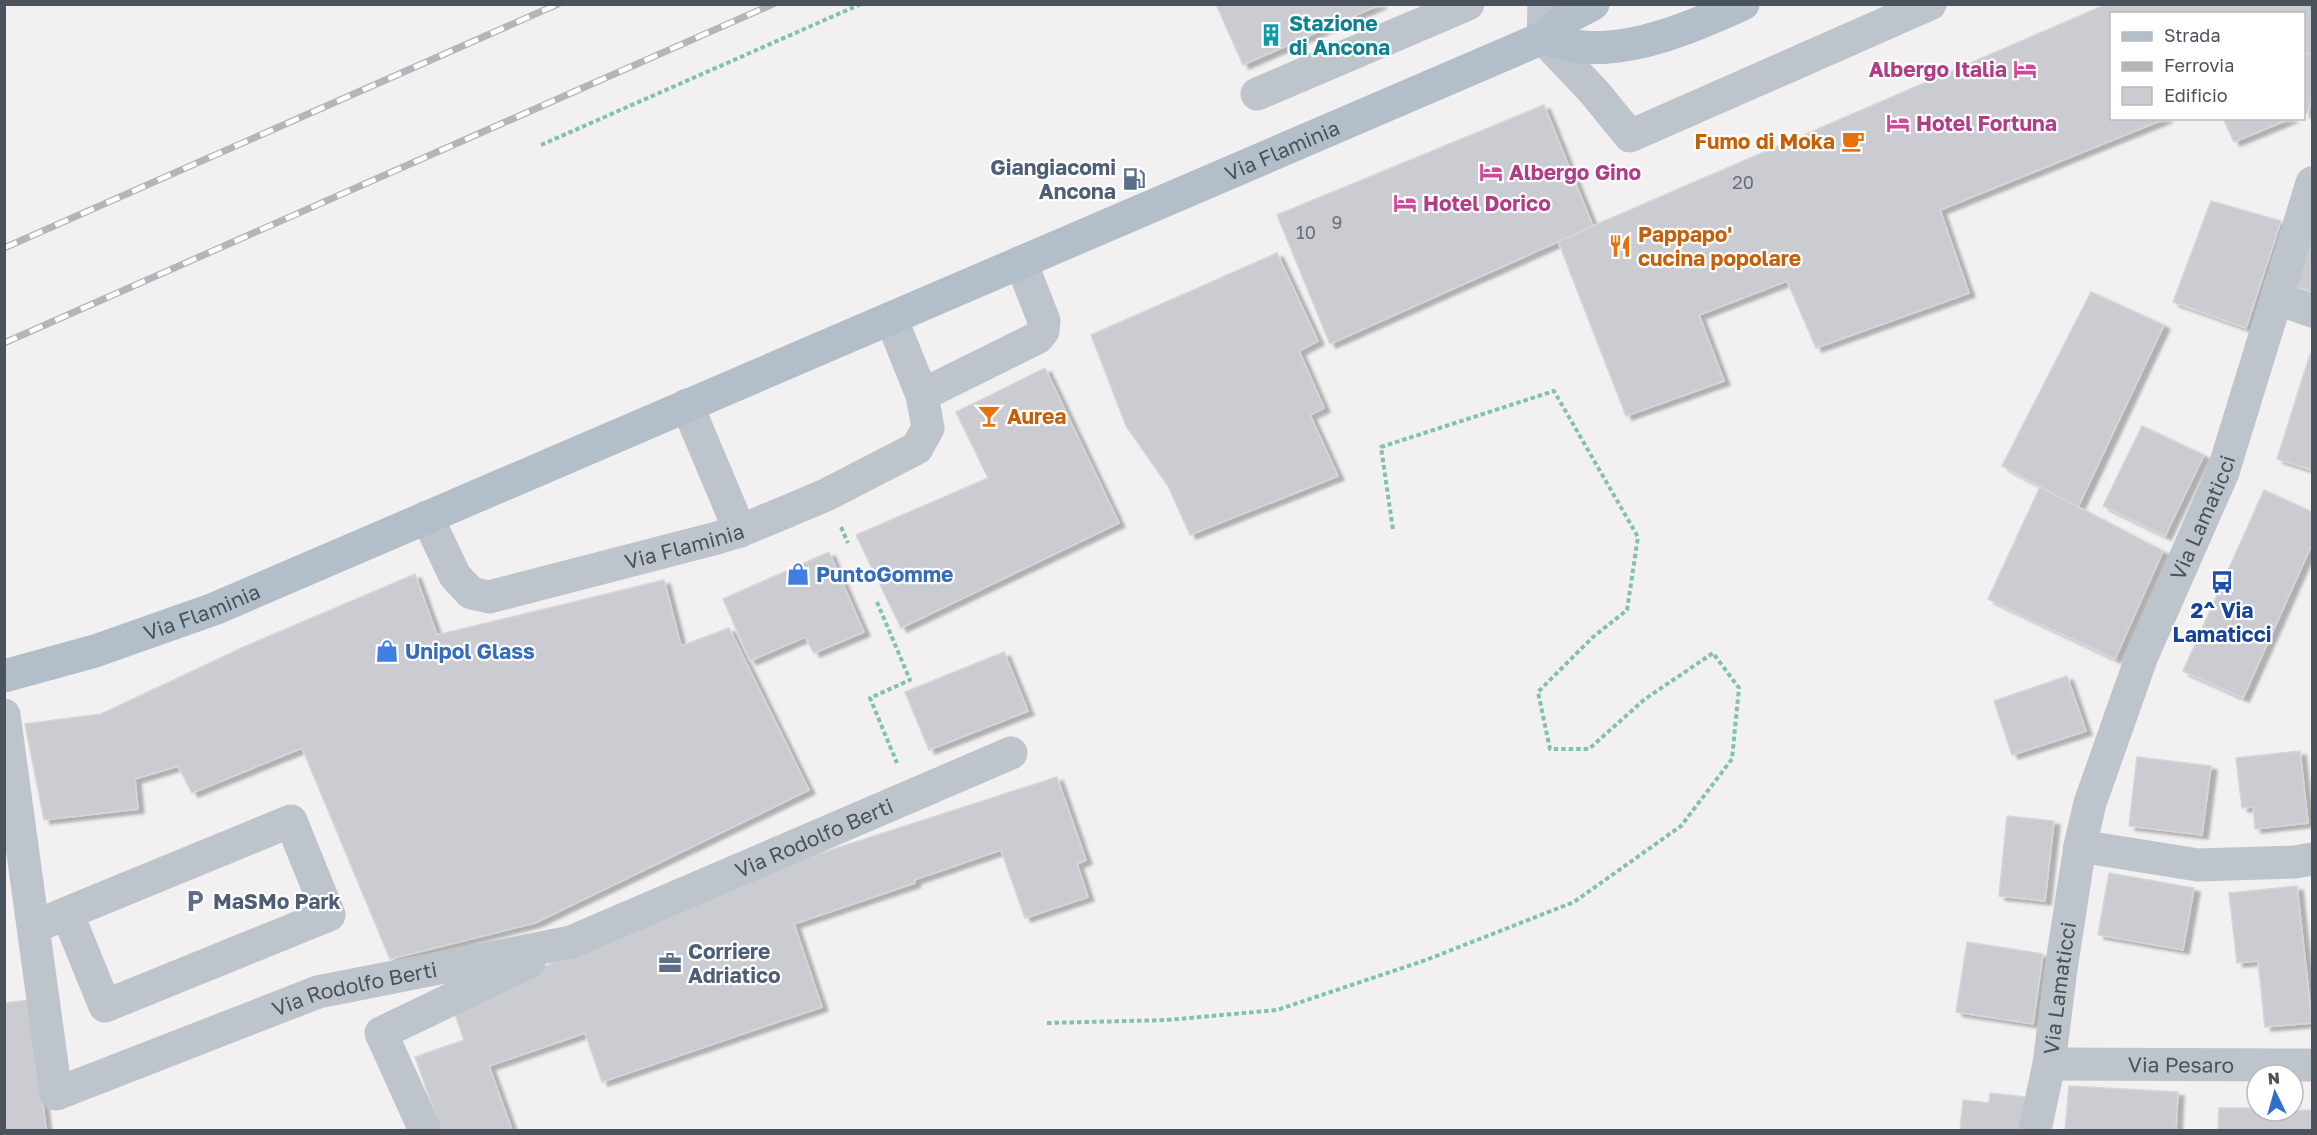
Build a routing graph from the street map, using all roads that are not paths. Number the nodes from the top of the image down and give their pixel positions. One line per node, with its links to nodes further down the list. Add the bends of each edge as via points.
1 (1468, 4): 7 (street)
2 (1544, 4): 6 (street)
3 (1593, 4): 6 (main road, Via Flaminia, via 1568,17)
4 (1743, 4): 6 (main road, via 1670,34 1630,44 1584,48)
5 (1930, 4): 6 (street, via 1630,136)
6 (1543, 38): 9 (main road, Via Flaminia)
7 (1257, 94)
8 (2313, 183): 10 (street, Via Lamaticci)
9 (1021, 262): 12 (main road, Via Flaminia); 13 (street, via 1044,321 1043,331 1037,338)
10 (2278, 299): 11 (street); 20 (street, Via Lamaticci, via 2223,472 2142,656 2090,803)
11 (2313, 311)
12 (891, 318): 13 (street, Via Flaminia); 14 (main road, Via Flaminia)
13 (922, 395): 16 (street, Via Flaminia, via 928,428 917,448 826,495)
14 (687, 405): 15 (main road, Via Flaminia); 16 (street)
15 (427, 517): 16 (street, Via Flaminia, via 455,576 471,593 489,597); 17 (main road, Via Flaminia, via 214,609 95,651)
16 (740, 531)
17 (4, 676)
18 (4, 715): 22 (street, Via Rodolfo Berti)
19 (1011, 753): 25 (street, Via Rodolfo Berti)
20 (2080, 846): 21 (street, via 2198,865); 26 (street, Via Lamaticci)
21 (2313, 859)
22 (16, 879): 24 (street, Via Rodolfo Berti)
23 (67, 913): 23 (street, via 105,1006 329,915 291,821); 24 (street)
24 (34, 927): 25 (street, Via Rodolfo Berti, via 56,1095 318,992)
25 (571, 942): 28 (street, via 381,1033)
26 (2049, 1064): 27 (street, Via Pesaro); 29 (street, Via Lamaticci)
27 (2313, 1065)
28 (425, 1131)
29 (2035, 1131)

